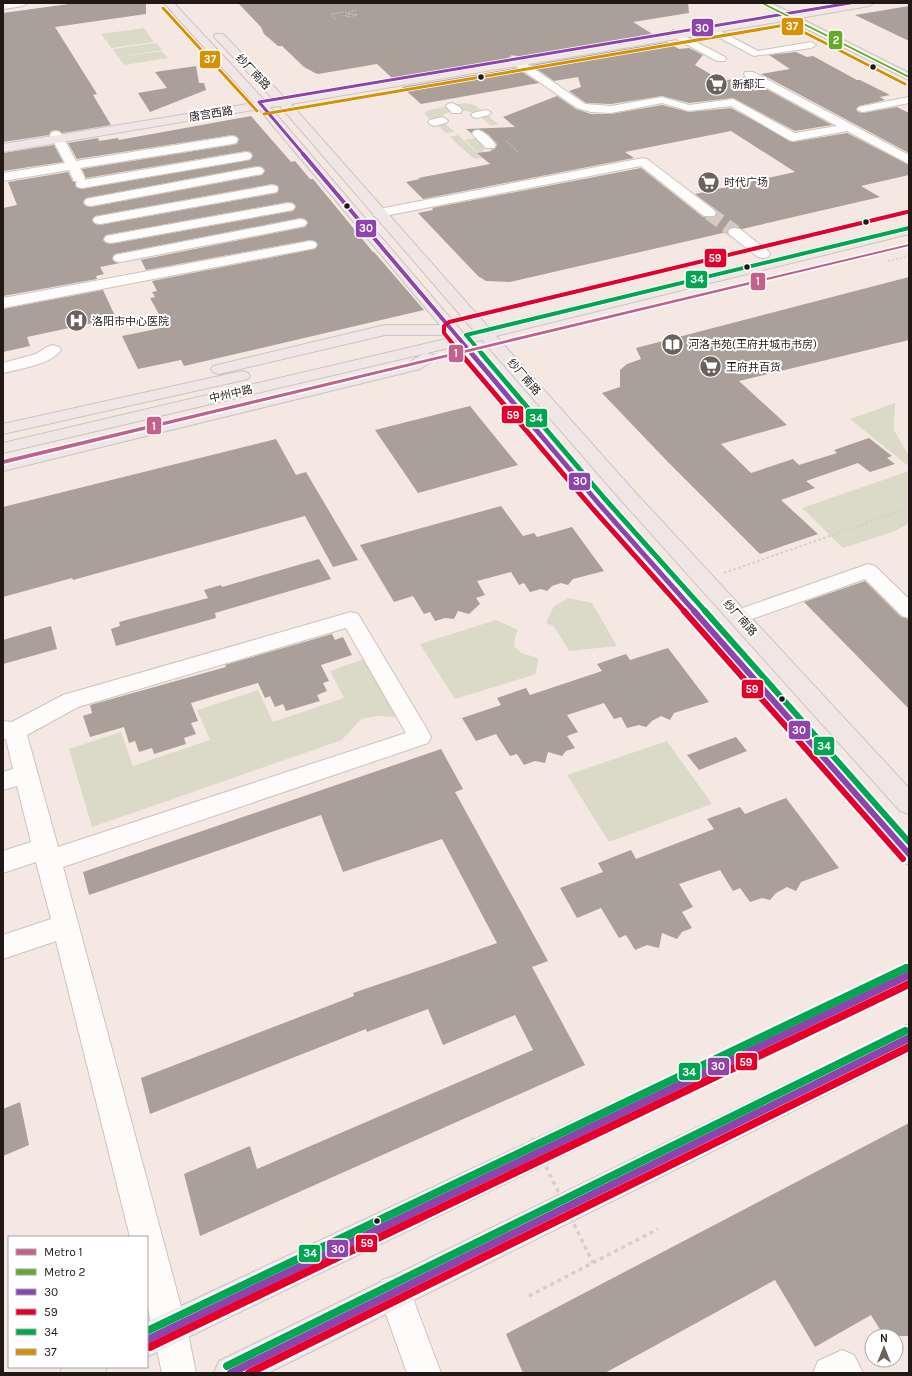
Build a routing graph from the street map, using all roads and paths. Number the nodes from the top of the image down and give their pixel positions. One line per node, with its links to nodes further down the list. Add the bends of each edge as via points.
1 (23, 3): 7 (street)
2 (169, 3): 23 (main road, 纱厂南路)
3 (764, 3): 10 (main road)
4 (781, 3): 10 (main road)
5 (850, 3): 10 (main road, 唐宫西路)
6 (869, 3): 10 (main road, 唐宫西路)
7 (3, 4)
8 (356, 10): 9 (path)
9 (349, 13): 9 (path, via 356,14 357,15 345,16); 11 (path, via 331,14)
10 (794, 14): 13 (main road, 唐宫西路); 18 (main road); 20 (main road)
11 (335, 19)
12 (209, 25): 21 (main road, 纱厂南路)
13 (710, 29): 14 (main road, 唐宫西路); 15 (street, via 758,53)
14 (676, 34): 16 (street); 17 (main road, 唐宫西路)
15 (811, 45)
16 (721, 59)
17 (516, 61): 21 (main road, 唐宫西路); 25 (street, via 581,106 591,110 662,100 688,108 733,102 792,137)
18 (909, 67)
19 (749, 74): 25 (street)
20 (909, 77)
21 (280, 100): 23 (main road, 唐宫西路); 41 (main road, 纱厂南路)
22 (909, 100): 24 (street)
23 (261, 104): 27 (main road, 唐宫西路); 57 (main road, 纱厂南路)
24 (863, 109)
25 (849, 127): 33 (street)
26 (478, 134): 30 (street)
27 (58, 137): 29 (main road, 唐宫西路); 31 (main road, 唐宫西路); 34 (street)
28 (232, 140): 34 (street)
29 (3, 143)
30 (490, 145)
31 (3, 148)
32 (246, 156): 37 (street)
33 (909, 160)
34 (73, 166): 36 (street); 37 (street)
35 (258, 171): 39 (street)
36 (3, 177)
37 (82, 184): 39 (street)
38 (272, 189): 43 (street)
39 (91, 202): 43 (street)
40 (288, 207): 48 (street)
41 (379, 213): 42 (street, via 642,162); 56 (main road, 纱厂南路)
42 (709, 213)
43 (100, 220): 48 (street)
44 (909, 220): 50 (main road, 中州中路)
45 (300, 223): 52 (street)
46 (909, 230): 56 (main road, 中州中路)
47 (735, 232): 50 (street)
48 (111, 239): 52 (street)
49 (310, 245): 54 (street)
50 (764, 254): 56 (main road, 中州中路)
51 (909, 256): 53 (path)
52 (120, 258): 54 (street)
53 (888, 261)
54 (131, 279): 55 (street)
55 (3, 303)
56 (481, 329): 57 (main road, 中州中路); 67 (main road, 纱厂南路)
57 (455, 335): 60 (main road, 中州中路); 61 (main road, 中州中路, via 385,330); 62 (main road, 中州中路); 63 (main road, 中州中路, via 414,366); 74 (main road, 纱厂南路, via 599,504)
58 (52, 350): 59 (street, via 42,357)
59 (3, 368)
60 (212, 398): 63 (main road); 64 (main road, 中州中路)
61 (3, 418)
62 (3, 429)
63 (98, 443): 65 (main road, 中州中路)
64 (3, 448)
65 (3, 466)
66 (909, 508): 67 (path)
67 (704, 579): 69 (main road, 纱厂南路)
68 (909, 611): 69 (street, via 868,571)
69 (738, 616): 72 (main road, 纱厂南路)
70 (9, 731): 71 (street); 73 (street, via 71,701 351,619 420,737)
71 (14, 777): 73 (street)
72 (909, 804)
73 (46, 854): 75 (street); 76 (street)
74 (909, 854)
75 (3, 862)
76 (65, 926): 77 (street); 82 (street)
77 (3, 947)
78 (909, 975): 87 (main road)
79 (909, 1038): 85 (main road)
80 (532, 1138): 84 (path, bridge)
81 (658, 1229): 84 (path)
82 (146, 1236)
83 (148, 1249): 87 (street)
84 (593, 1263): 86 (path)
85 (394, 1292): 91 (main road); 92 (street)
86 (529, 1296)
87 (159, 1335): 90 (street)
88 (88, 1368): 89 (main road)
89 (78, 1373)
90 (179, 1373)
91 (231, 1373)
92 (424, 1373)
93 (830, 1373): 94 (street, via 842,1367)
94 (846, 1373)

